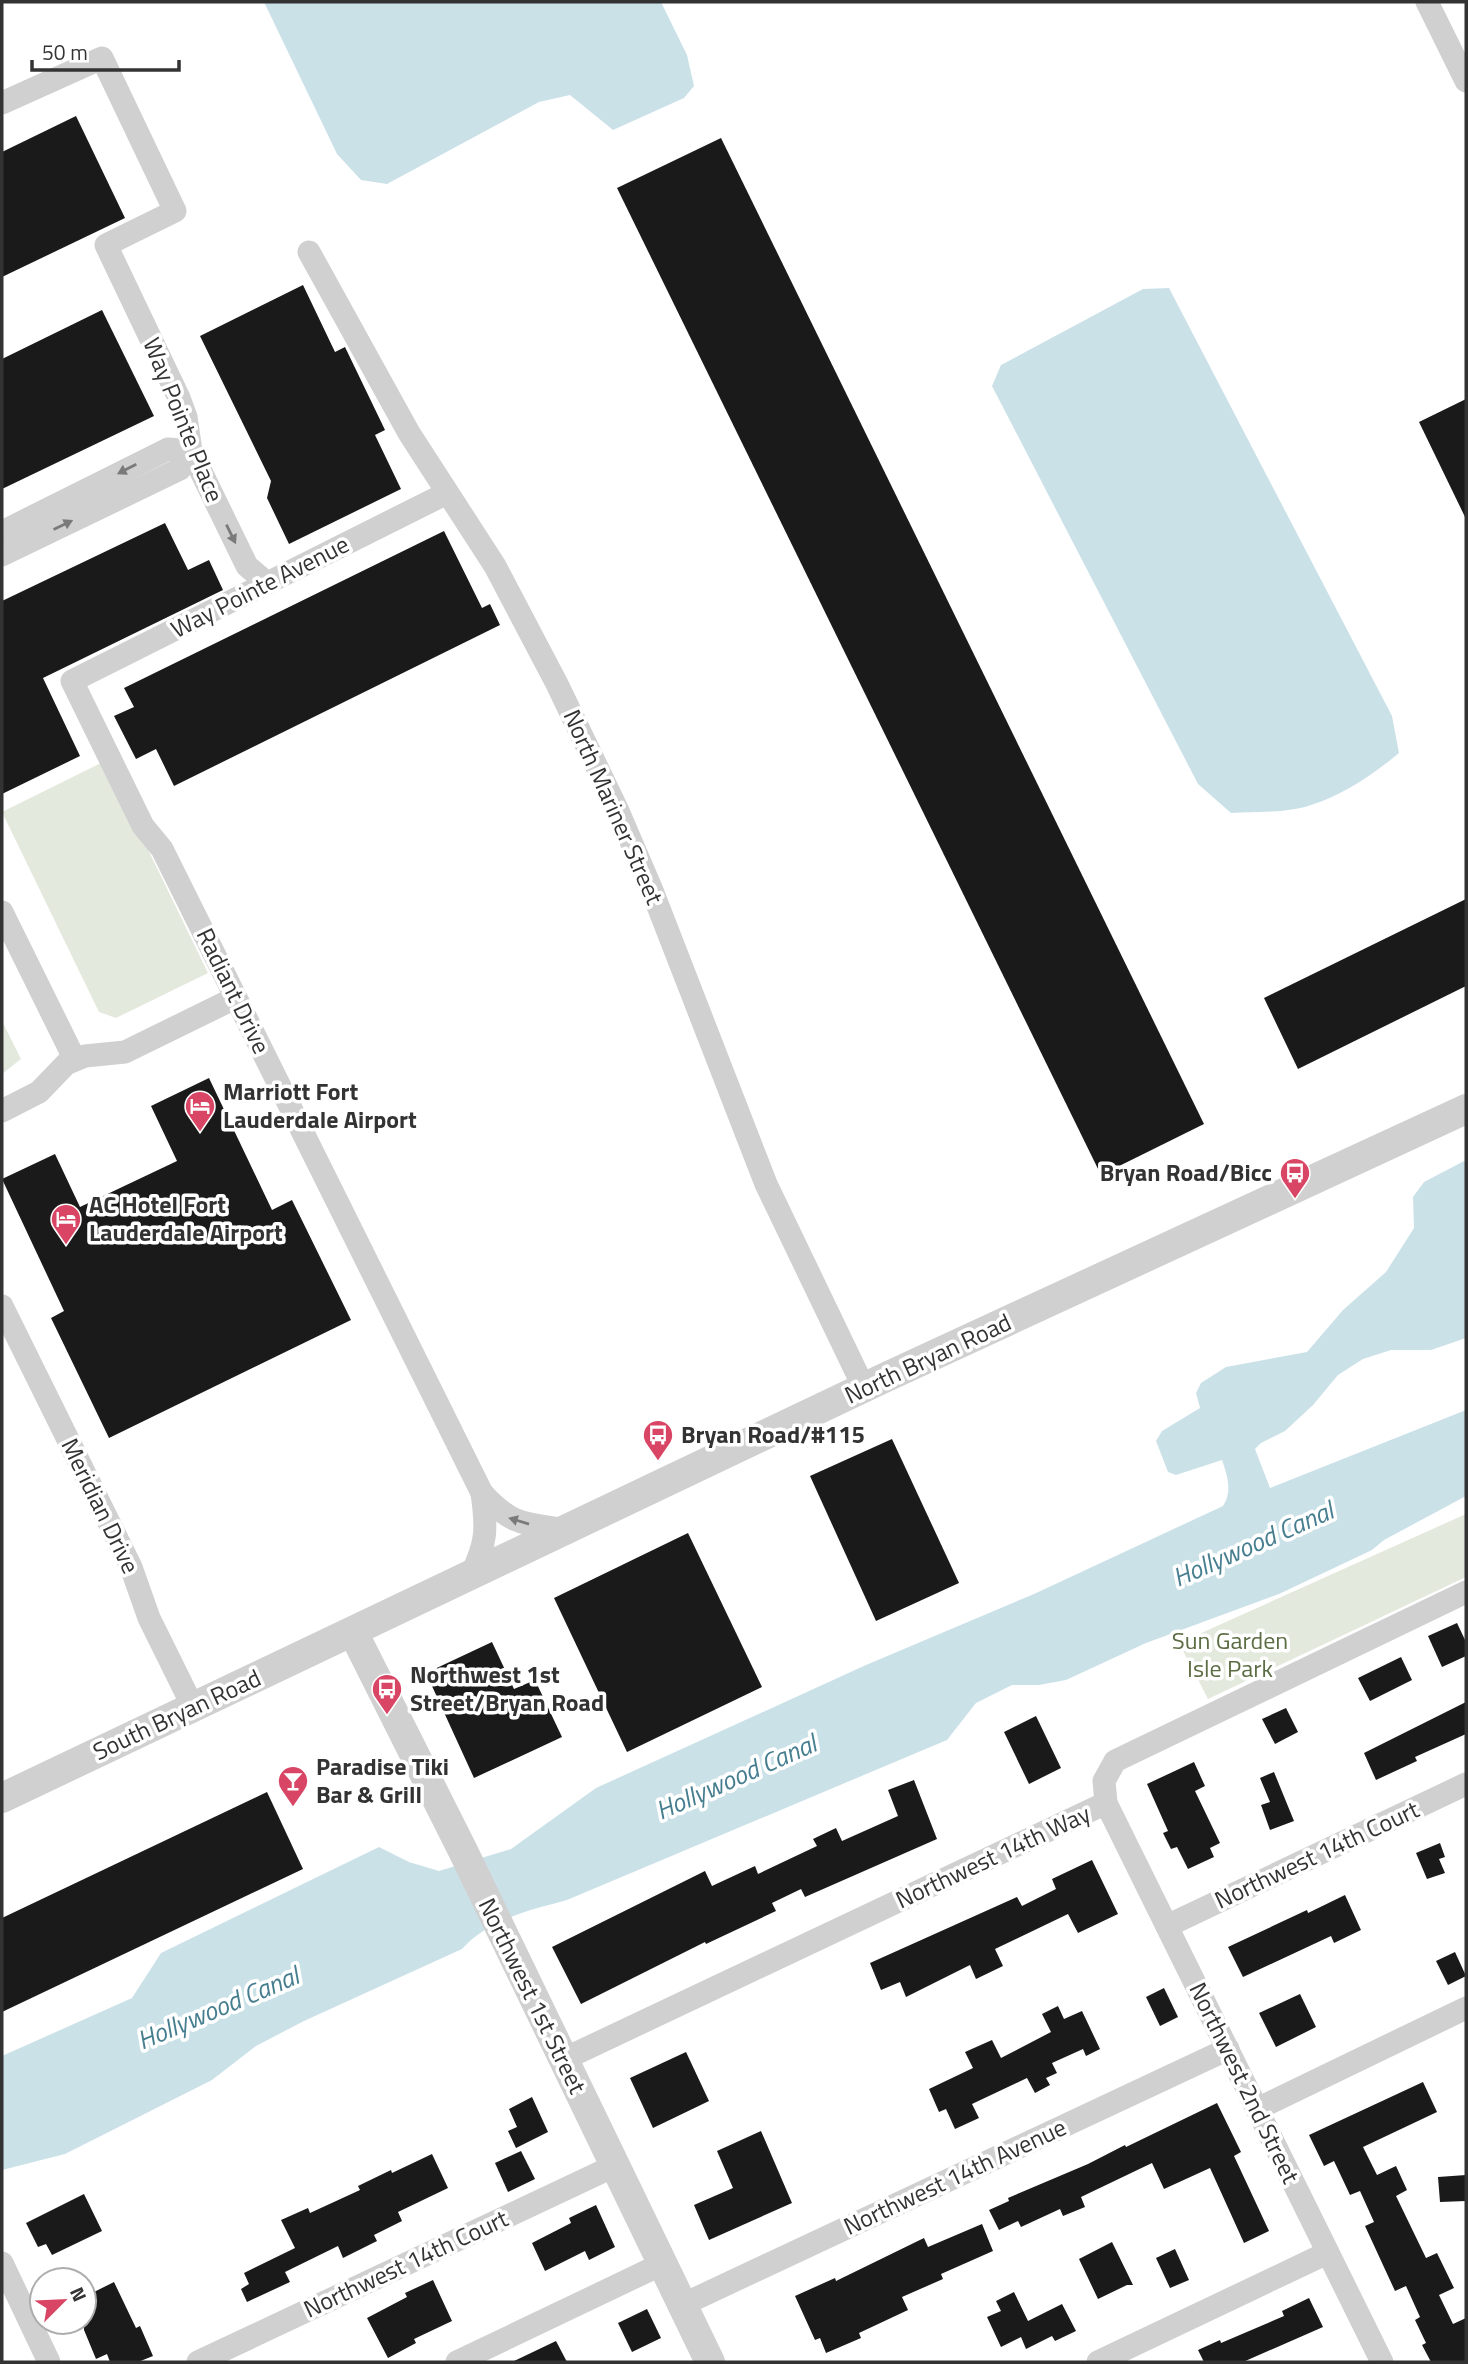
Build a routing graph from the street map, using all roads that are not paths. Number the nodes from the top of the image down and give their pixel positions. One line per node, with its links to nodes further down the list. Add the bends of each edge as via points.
1 (1427, 2): 2 (street)
2 (1466, 81)
3 (2, 103): 5 (street, Way Pointe Place, via 102,58 175,211 106,245 179,398)
4 (309, 251): 6 (street, North Mariner Street, via 408,433)
5 (191, 451): 7 (street, one-way to 7, via 168,449); 8 (street, one-way to 5, via 180,469); 9 (street, Way Pointe Place, one-way to 9, via 247,566)
6 (447, 493): 9 (street, Way Pointe Avenue); 17 (street, North Mariner Street, via 495,566 618,811 766,1184)
7 (2, 532)
8 (2, 555)
9 (267, 583): 10 (street, Way Pointe Avenue)
10 (72, 681): 12 (street, Radiant Drive)
11 (2, 912): 13 (street)
12 (235, 998): 13 (street, via 125,1052); 18 (street, Radiant Drive)
13 (75, 1060): 15 (street, via 39,1092)
14 (1466, 1109): 17 (street, North Bryan Road)
15 (2, 1111)
16 (2, 1306): 23 (street, Meridian Drive, via 131,1567 149,1618)
17 (864, 1388): 19 (street, North Bryan Road)
18 (482, 1493): 19 (street, Radiant Drive, one-way to 18, via 511,1520); 20 (street, Radiant Drive, via 486,1541)
19 (566, 1530): 20 (street, North Bryan Road)
20 (471, 1575): 22 (street, North Bryan Road)
21 (1466, 1592): 26 (street, Northwest 14th Way, via 1115,1761 1104,1781)
22 (353, 1632): 23 (street, South Bryan Road); 30 (street, Northwest 1st Street)
23 (193, 1707): 25 (street, South Bryan Road)
24 (1466, 1784): 27 (street, Northwest 14th Court)
25 (2, 1798)
26 (1106, 1803): 27 (street, Northwest 2nd Street); 30 (street, Northwest 14th Way)
27 (1167, 1926): 29 (street, Northwest 2nd Street)
28 (1466, 2008): 31 (street)
29 (1228, 2049): 31 (street, Northwest 2nd Street); 36 (street, Northwest 14th Avenue)
30 (562, 2060): 32 (street, Northwest 1st Street)
31 (1257, 2109): 33 (street, Northwest 2nd Street)
32 (614, 2166): 35 (street, Northwest 1st Street); 38 (street, Northwest 14th Court)
33 (1327, 2253): 41 (street); 42 (street, Northwest 2nd Street)
34 (2, 2263): 37 (street)
35 (662, 2264): 36 (street, Northwest 1st Street); 39 (street)
36 (681, 2305): 40 (street, Northwest 1st Street)
37 (49, 2362)
38 (198, 2362)
39 (457, 2362)
40 (710, 2362)
41 (1098, 2362)
42 (1382, 2362)

